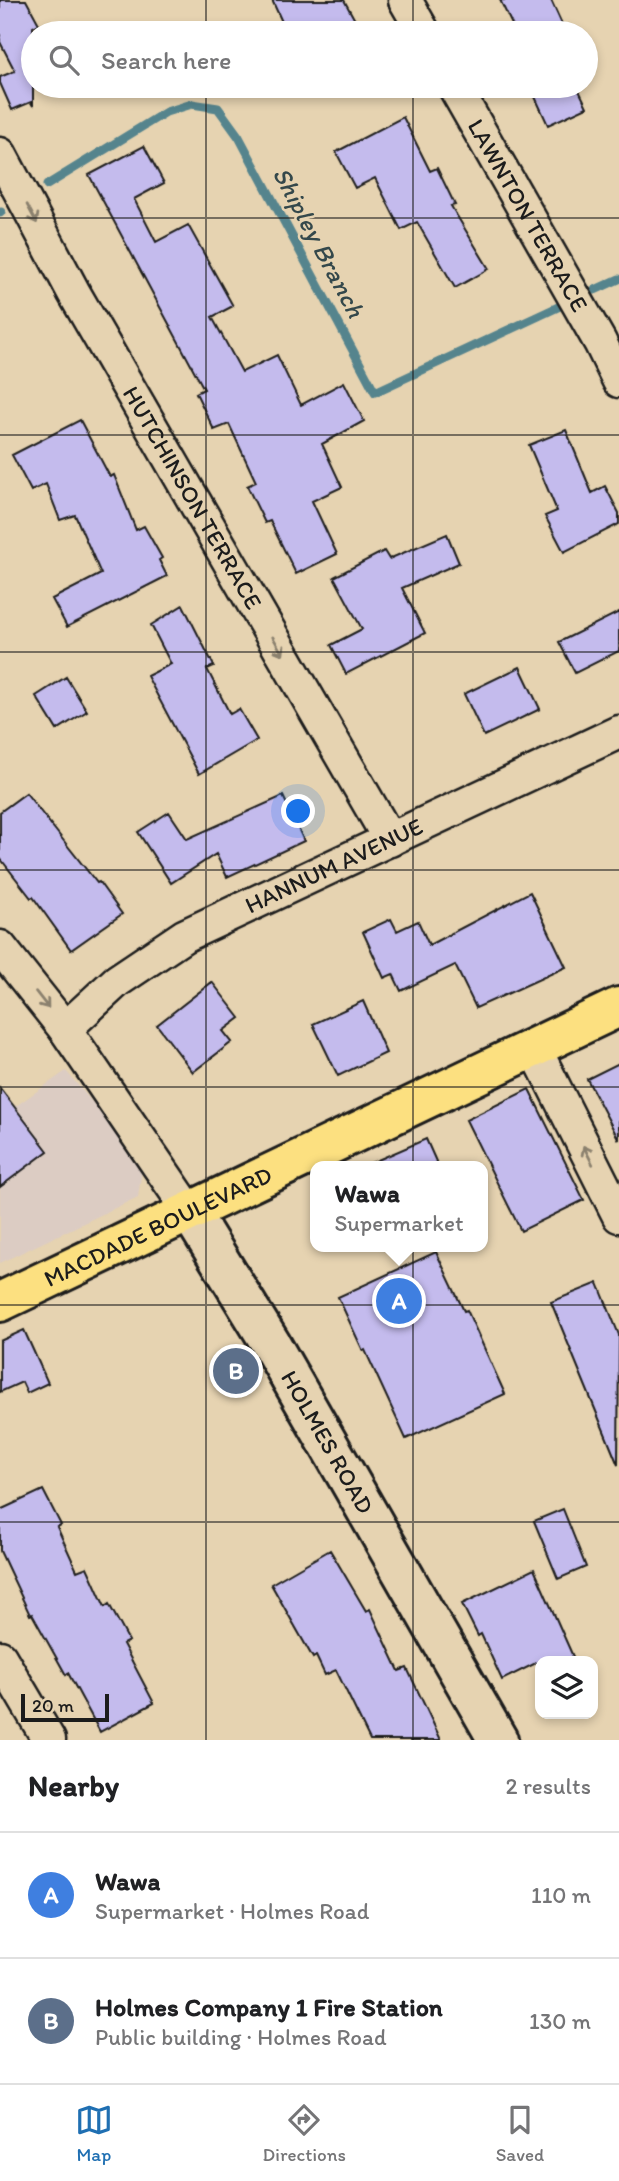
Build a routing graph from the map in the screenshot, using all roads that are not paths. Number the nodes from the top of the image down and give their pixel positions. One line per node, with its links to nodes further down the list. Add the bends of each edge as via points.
1 (405, 0): 2 (street)
2 (417, 21)
3 (461, 98): 5 (street, LAWNTON TERRACE)
4 (0, 154): 7 (street, HUTCHINSON TERRACE, one-way to 7, via 74,293)
5 (619, 381)
6 (619, 732): 7 (street, HANNUM AVENUE)
7 (390, 840): 10 (street, HANNUM AVENUE, via 184,936 117,981)
8 (0, 947): 10 (street, HOLMES ROAD, one-way to 10)
9 (619, 1007): 11 (main road, MACDADE BOULEVARD)
10 (65, 1029): 12 (street, HOLMES ROAD)
11 (534, 1047): 12 (main road, MACDADE BOULEVARD); 13 (street, one-way to 11)
12 (190, 1212): 14 (main road, MACDADE BOULEVARD); 17 (street, HOLMES ROAD)
13 (619, 1216)
14 (0, 1302)
15 (0, 1657): 16 (street)
16 (49, 1740)
17 (498, 1740)

